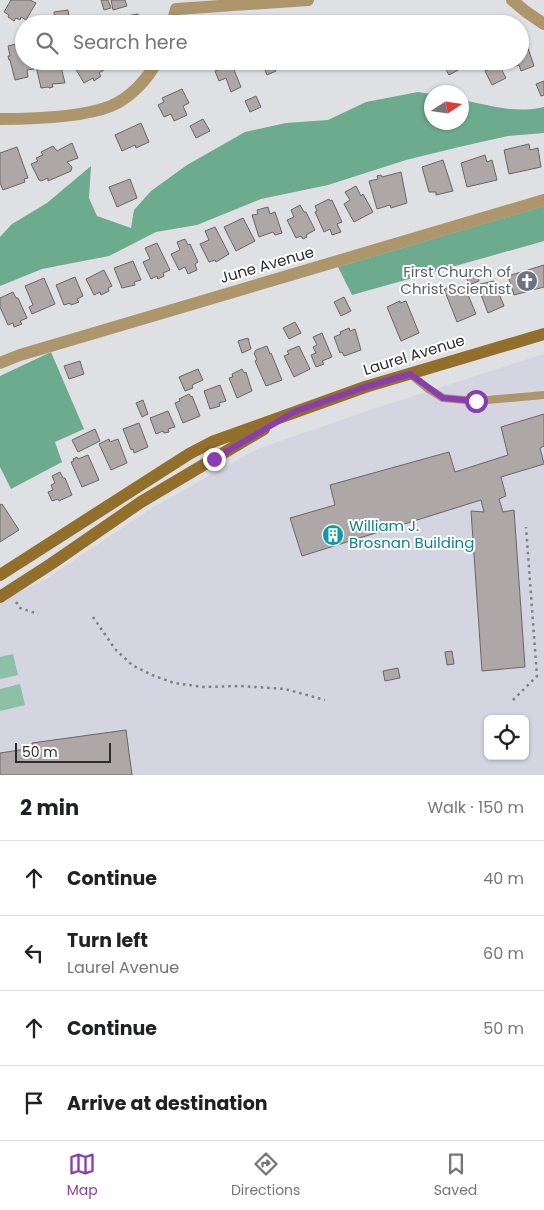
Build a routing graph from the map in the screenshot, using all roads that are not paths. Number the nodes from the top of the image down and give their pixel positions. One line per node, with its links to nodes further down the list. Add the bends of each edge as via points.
1 (308, 0): 3 (street)
2 (512, 0): 4 (street)
3 (175, 5)
4 (544, 24)
5 (153, 70): 6 (street, via 133,91 112,106 85,114)
6 (0, 119)
7 (544, 200): 9 (street, June Avenue, via 142,317)
8 (544, 334): 10 (main road, Laurel Avenue)
9 (0, 363)
10 (410, 374): 11 (lane, via 443,398 476,401); 12 (main road, Laurel Avenue)
11 (544, 395)
12 (294, 412): 13 (main road, via 212,442 189,454); 14 (main road, via 141,502)
13 (0, 575)
14 (0, 596)

